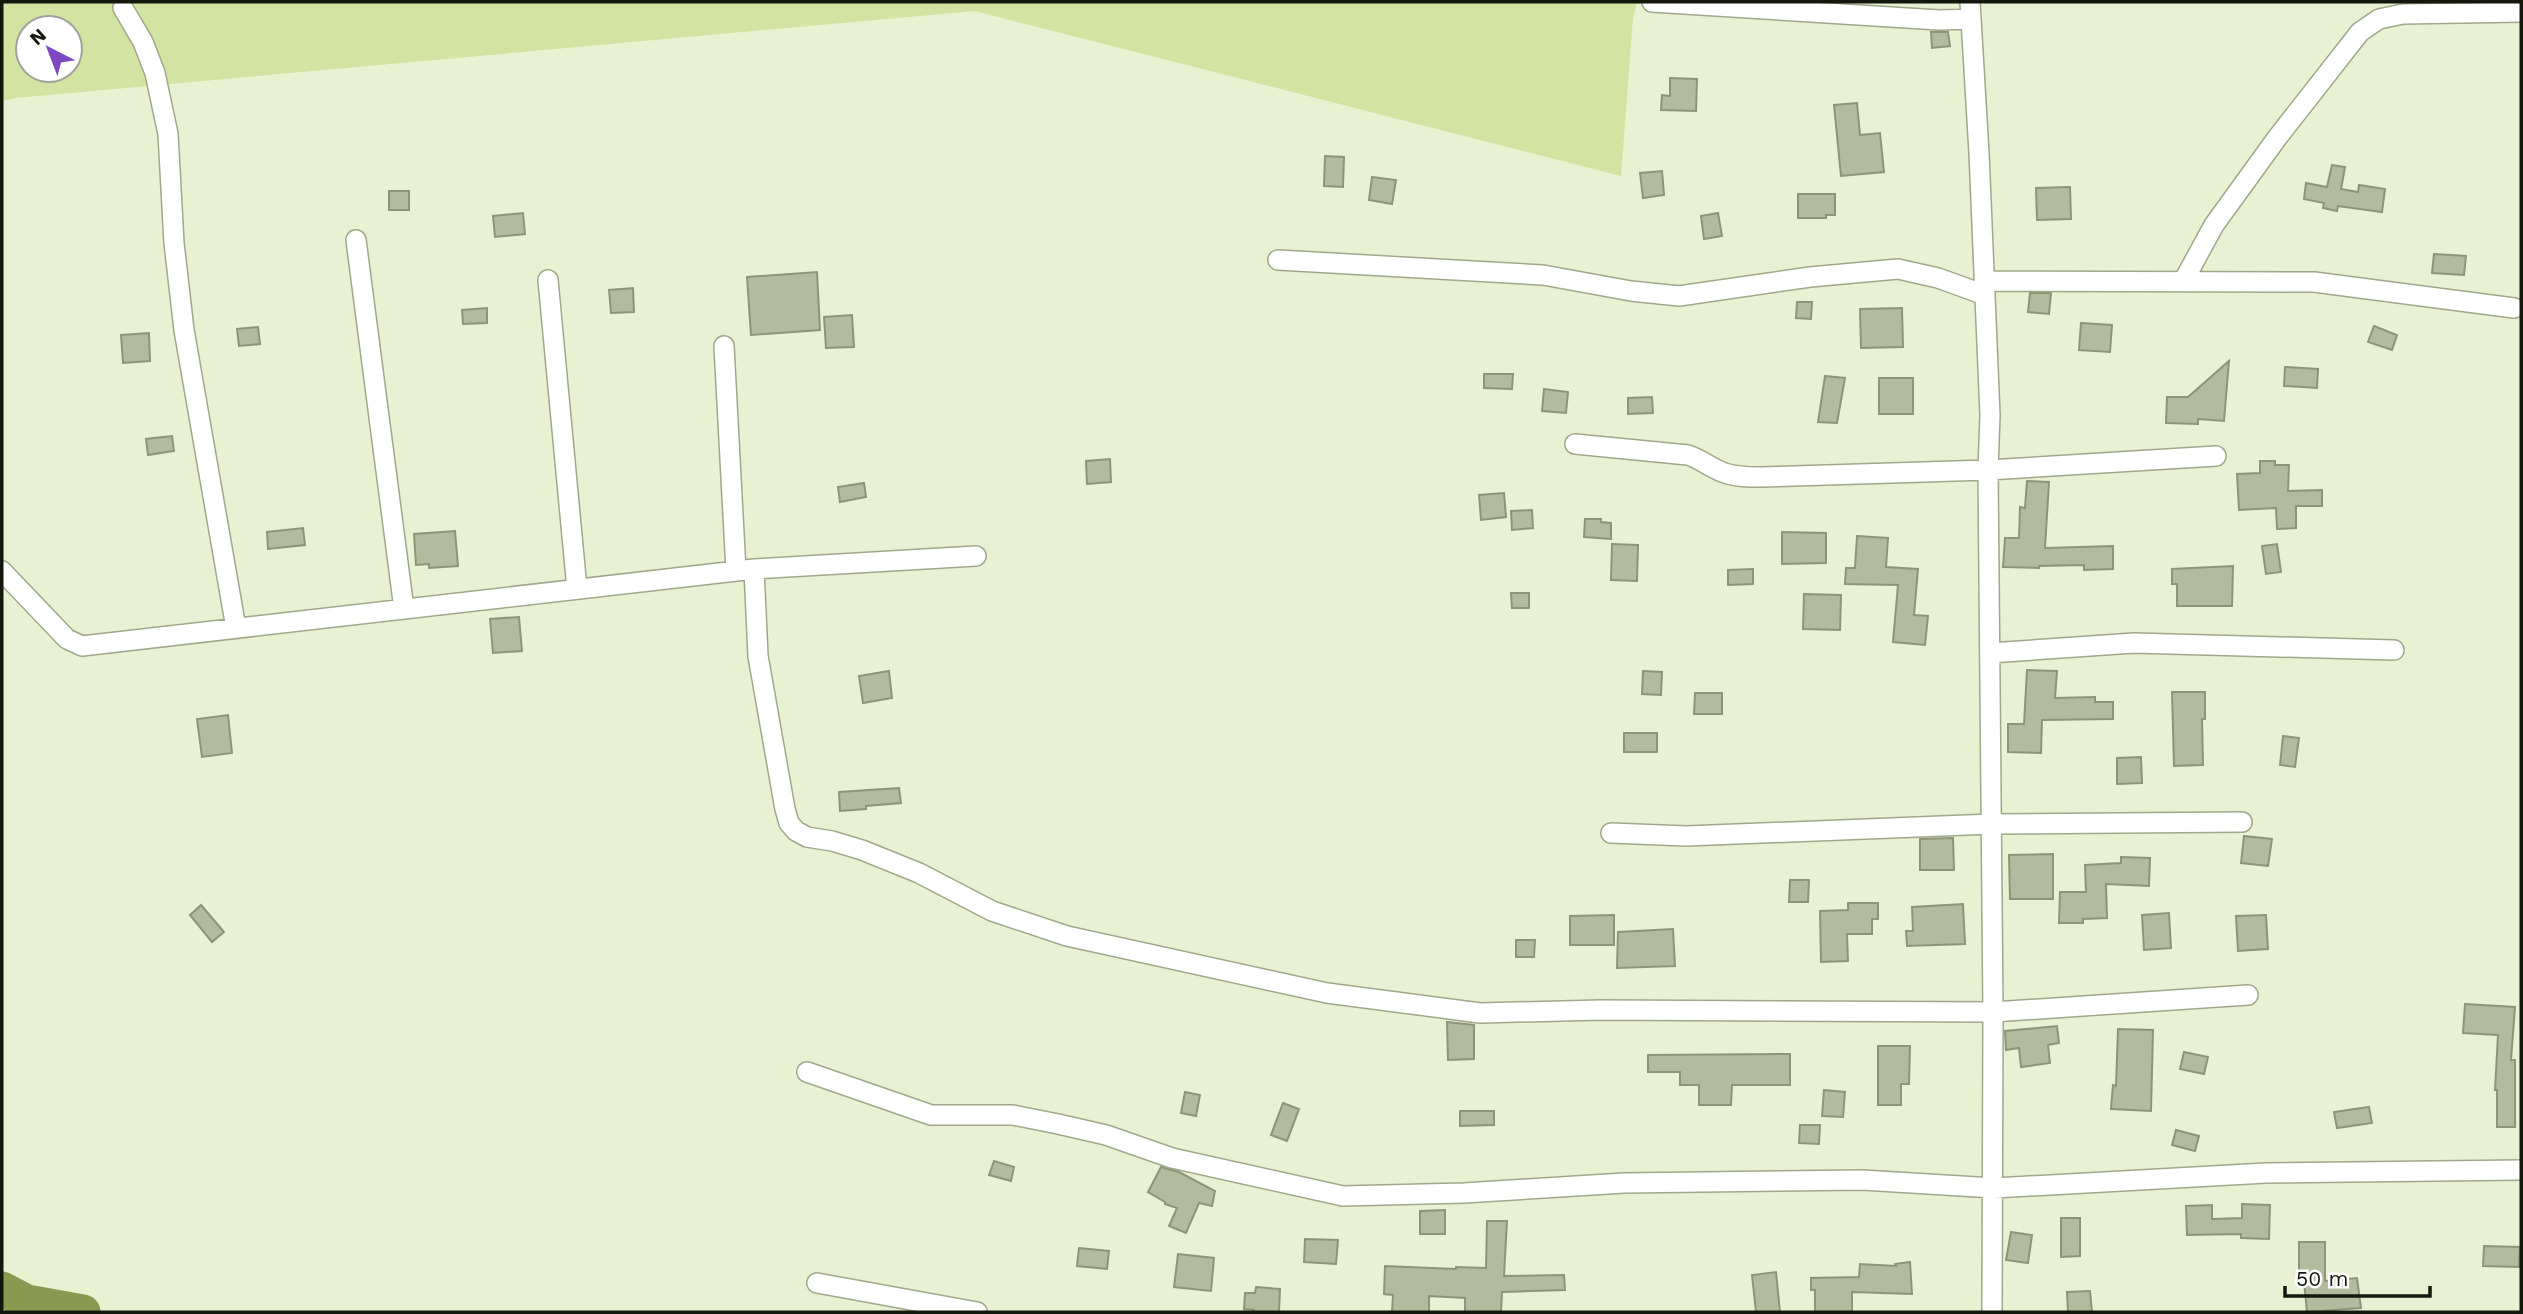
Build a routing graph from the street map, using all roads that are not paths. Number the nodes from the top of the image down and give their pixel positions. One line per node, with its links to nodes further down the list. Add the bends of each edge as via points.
1 (1652, 2): 3 (street, via 1939,20)
2 (123, 8): 20 (street, via 144,42 168,134 184,330)
3 (1970, 10): 9 (street)
4 (2521, 12): 8 (street, via 2403,14 2379,19 2360,32 2214,225)
5 (356, 240): 19 (street)
6 (1278, 260): 9 (street, via 1543,275 1679,296 1898,269)
7 (548, 280): 18 (street)
8 (2184, 280): 9 (street); 10 (street, via 2314,282)
9 (1985, 288): 14 (street)
10 (2514, 308)
11 (724, 346): 16 (street)
12 (1575, 444): 14 (street, via 1688,455 1737,476)
13 (2216, 456): 14 (street)
14 (1988, 470): 22 (street)
15 (976, 556): 16 (street)
16 (745, 570): 18 (street); 27 (street, via 789,822 807,837 862,850 992,911 1067,936 1327,993 1480,1013)
17 (2, 571): 20 (street, via 67,639 82,646)
18 (577, 589): 19 (street)
19 (404, 609): 20 (street)
20 (236, 628)
21 (2394, 650): 22 (street, via 2134,643)
22 (1990, 653): 24 (street)
23 (2242, 822): 24 (street)
24 (1992, 824): 25 (street, via 1686,836); 27 (street)
25 (1611, 833)
26 (2248, 995): 27 (street)
27 (1993, 1012): 30 (street)
28 (807, 1072): 30 (street, via 931,1115 1013,1115 1106,1135 1172,1158 1343,1196 1624,1183 1862,1180)
29 (2521, 1170): 30 (street, via 2266,1173)
30 (1994, 1188): 33 (street)
31 (817, 1283): 32 (street)
32 (977, 1312)
33 (1992, 1312)

